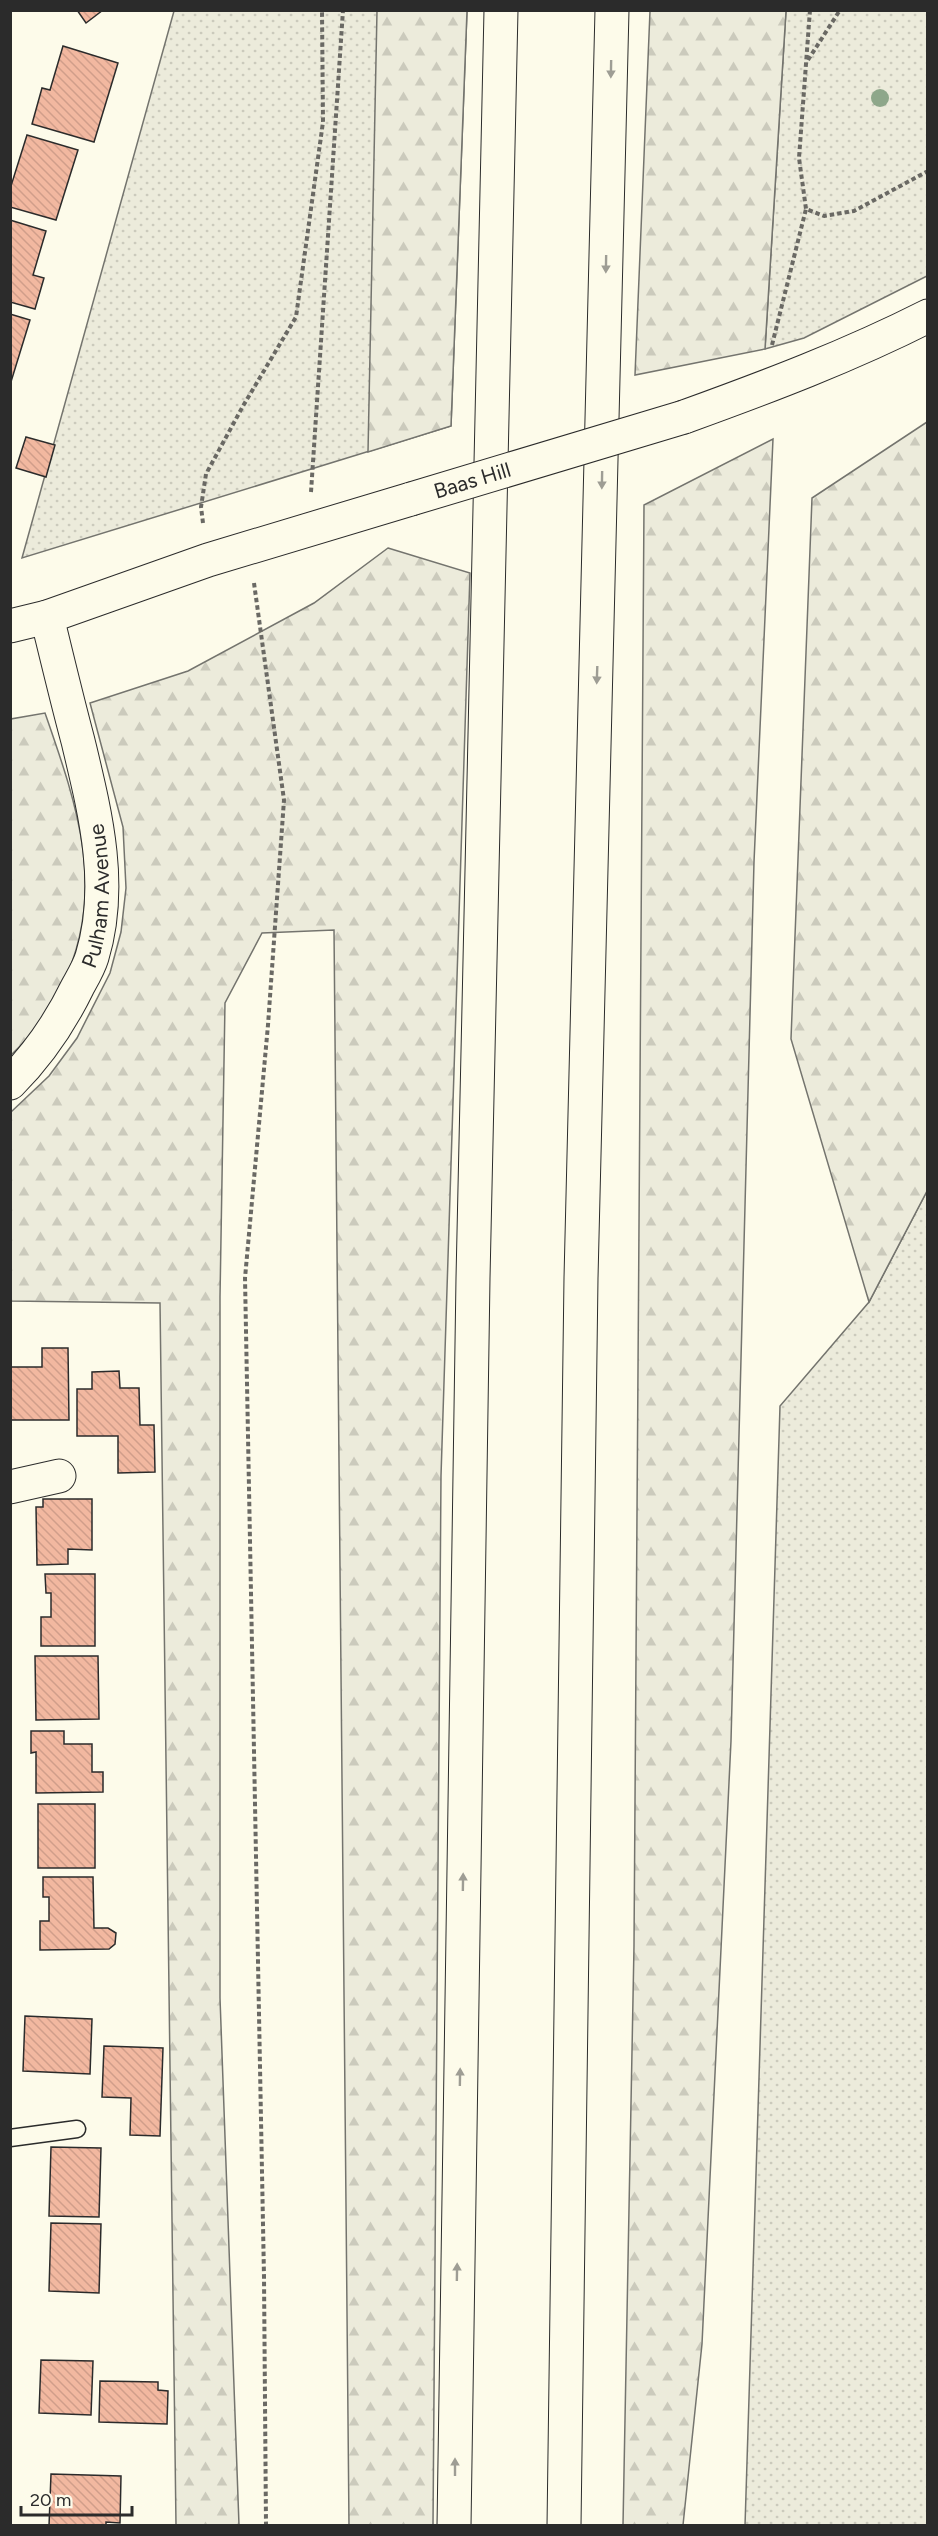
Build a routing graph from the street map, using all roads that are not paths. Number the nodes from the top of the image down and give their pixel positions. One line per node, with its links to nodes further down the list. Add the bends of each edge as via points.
1 (501, 10): 11 (main road, one-way to 1, via 473,1278)
2 (612, 10): 12 (main road, one-way to 12, via 581,1278)
3 (927, 316): 4 (main road, Baas Hill, bridge, via 786,380 684,417 208,560)
4 (46, 617): 5 (main road, Baas Hill); 6 (main road, Pulham Avenue, via 96,816 102,871 100,921 92,959 70,1003 46,1043)
5 (10, 626)
6 (10, 1083)
7 (60, 1476): 8 (main road)
8 (10, 1487)
9 (77, 2129): 10 (lane)
10 (10, 2138)
11 (454, 2526)
12 (564, 2526)

